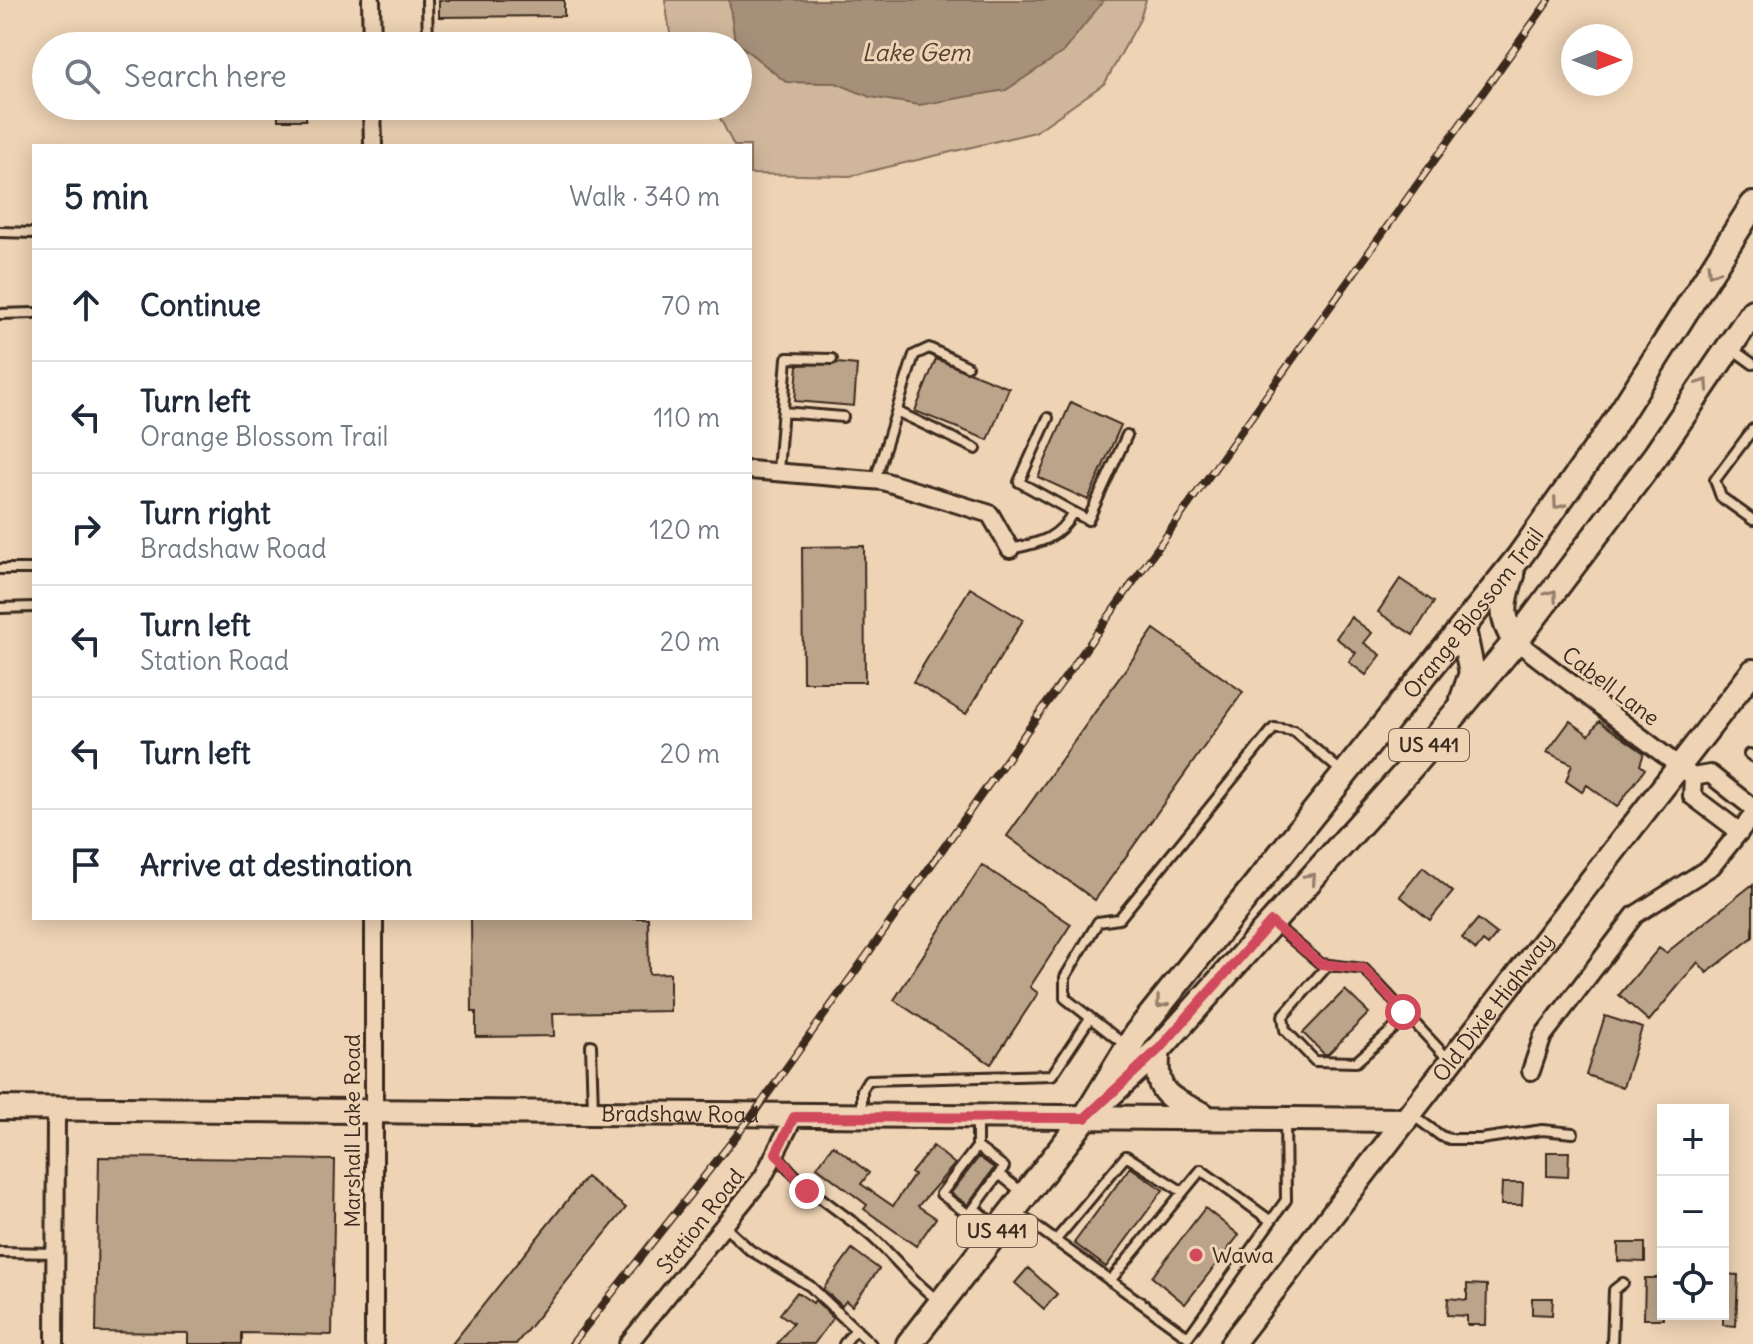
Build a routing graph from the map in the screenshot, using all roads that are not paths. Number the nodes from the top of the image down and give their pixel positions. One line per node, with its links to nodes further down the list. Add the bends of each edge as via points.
1 (371, 0): 3 (street)
2 (427, 0): 4 (lane)
3 (372, 32)
4 (428, 32)
5 (372, 120): 6 (street)
6 (373, 144)
7 (1753, 205): 30 (main road, Orange Blossom Trail / US 441, one-way to 30, via 1614,424)
8 (0, 232): 9 (lane)
9 (32, 233)
10 (1753, 312): 13 (main road, Orange Blossom Trail / US 441)
11 (32, 313): 12 (lane)
12 (0, 314)
13 (1730, 347): 15 (lane); 36 (main road, Orange Blossom Trail / US 441, one-way to 13)
14 (832, 359): 17 (lane, via 787,358)
15 (1753, 364)
16 (967, 366): 18 (lane, via 929,348 914,355)
17 (783, 412): 19 (lane); 25 (lane)
18 (898, 412): 23 (lane); 26 (lane)
19 (843, 417)
20 (1048, 418): 27 (lane, via 1019,482)
21 (1753, 429): 28 (lane, via 1715,480 1721,497)
22 (1127, 435): 27 (lane, via 1088,520)
23 (976, 449)
24 (752, 470): 25 (street)
25 (778, 471): 26 (street)
26 (875, 480): 29 (street, via 990,514)
27 (1073, 512): 29 (lane, via 1049,541)
28 (1753, 520)
29 (1010, 549)
30 (1519, 557): 35 (main road, Orange Blossom Trail / US 441); 36 (main road, via 1503,613)
31 (0, 569): 32 (lane)
32 (32, 569)
33 (32, 607): 34 (lane)
34 (0, 608)
35 (1463, 629): 38 (main road, via 1472,673); 40 (main road, Orange Blossom Trail / US 441)
36 (1516, 641): 38 (main road, Orange Blossom Trail / US 441); 39 (street, Cabell Lane)
37 (1753, 671): 39 (street, Old Dixie Highway)
38 (1460, 709): 47 (main road, Orange Blossom Trail / US 441, one-way to 38)
39 (1686, 772): 41 (street, via 1710,774); 43 (street, via 1692,796); 54 (street, Old Dixie Highway)
40 (1346, 775): 50 (lane, via 1294,731 1274,728 1119,919 1098,922 1065,977 1065,998); 52 (main road, Orange Blossom Trail / US 441, one-way to 52)
41 (1726, 787): 42 (street); 43 (street)
42 (1753, 808)
43 (1710, 809): 45 (street)
44 (1753, 815): 45 (street)
45 (1740, 832): 55 (street, via 1712,866 1635,915 1543,1036)
46 (374, 920): 58 (street, Marshall Lake Road)
47 (1271, 922): 48 (lane); 53 (main road, Orange Blossom Trail / US 441)
48 (1328, 965): 49 (lane, via 1364,969); 49 (lane, via 1283,1016 1285,1030 1315,1061 1356,1062)
49 (1407, 1017): 54 (lane)
50 (1090, 1018): 52 (lane); 61 (lane, via 1052,1075 868,1080 862,1090)
51 (591, 1045): 59 (lane)
52 (1128, 1047): 65 (main road, Orange Blossom Trail / US 441)
53 (1159, 1049): 62 (street, via 1160,1086 1176,1102); 65 (main road, Orange Blossom Trail / US 441)
54 (1451, 1062): 63 (street, Old Dixie Highway)
55 (1531, 1071)
56 (0, 1108): 57 (street, Bradshaw Road)
57 (56, 1108): 58 (street, Bradshaw Road); 78 (street)
58 (373, 1112): 59 (street, Bradshaw Road); 85 (street, Marshall Lake Road)
59 (593, 1114): 60 (street, Bradshaw Road)
60 (794, 1117): 61 (street, Bradshaw Road); 69 (street, Station Road)
61 (863, 1117): 64 (street, Bradshaw Road)
62 (1211, 1117): 65 (street, Bradshaw Road); 66 (street, Bradshaw Road)
63 (1408, 1117): 66 (street, Bradshaw Road); 67 (lane, via 1450,1139 1542,1130); 91 (street, Old Dixie Highway)
64 (977, 1118): 65 (street, Bradshaw Road); 68 (lane)
65 (1085, 1118): 73 (main road, Orange Blossom Trail / US 441)
66 (1285, 1118): 74 (lane, via 1286,1200)
67 (1573, 1133)
68 (977, 1147): 70 (lane, via 1004,1167); 72 (lane, via 968,1166 941,1194 969,1215)
69 (776, 1153): 75 (street, Station Road); 81 (lane, via 807,1191 869,1234 920,1287)
70 (999, 1174): 72 (lane); 73 (lane)
71 (1183, 1192): 74 (lane, via 1201,1170); 76 (lane, via 1126,1156); 79 (lane)
72 (974, 1208): 73 (lane)
73 (1012, 1211): 76 (lane); 81 (main road, Orange Blossom Trail / US 441)
74 (1271, 1221): 83 (lane)
75 (725, 1227): 82 (lane, via 750,1250 810,1286); 86 (street, Station Road)
76 (1055, 1241): 79 (lane)
77 (0, 1252): 78 (lane)
78 (56, 1253): 84 (street)
79 (1110, 1281): 83 (lane)
80 (1623, 1283): 92 (lane, via 1614,1290)
81 (942, 1302): 89 (main road, Orange Blossom Trail / US 441)
82 (856, 1329): 87 (lane); 88 (lane)
83 (1188, 1337): 90 (lane)
84 (55, 1344)
85 (374, 1344)
86 (628, 1344)
87 (844, 1344)
88 (871, 1344)
89 (909, 1344)
90 (1198, 1344)
91 (1232, 1344)
92 (1612, 1344)

